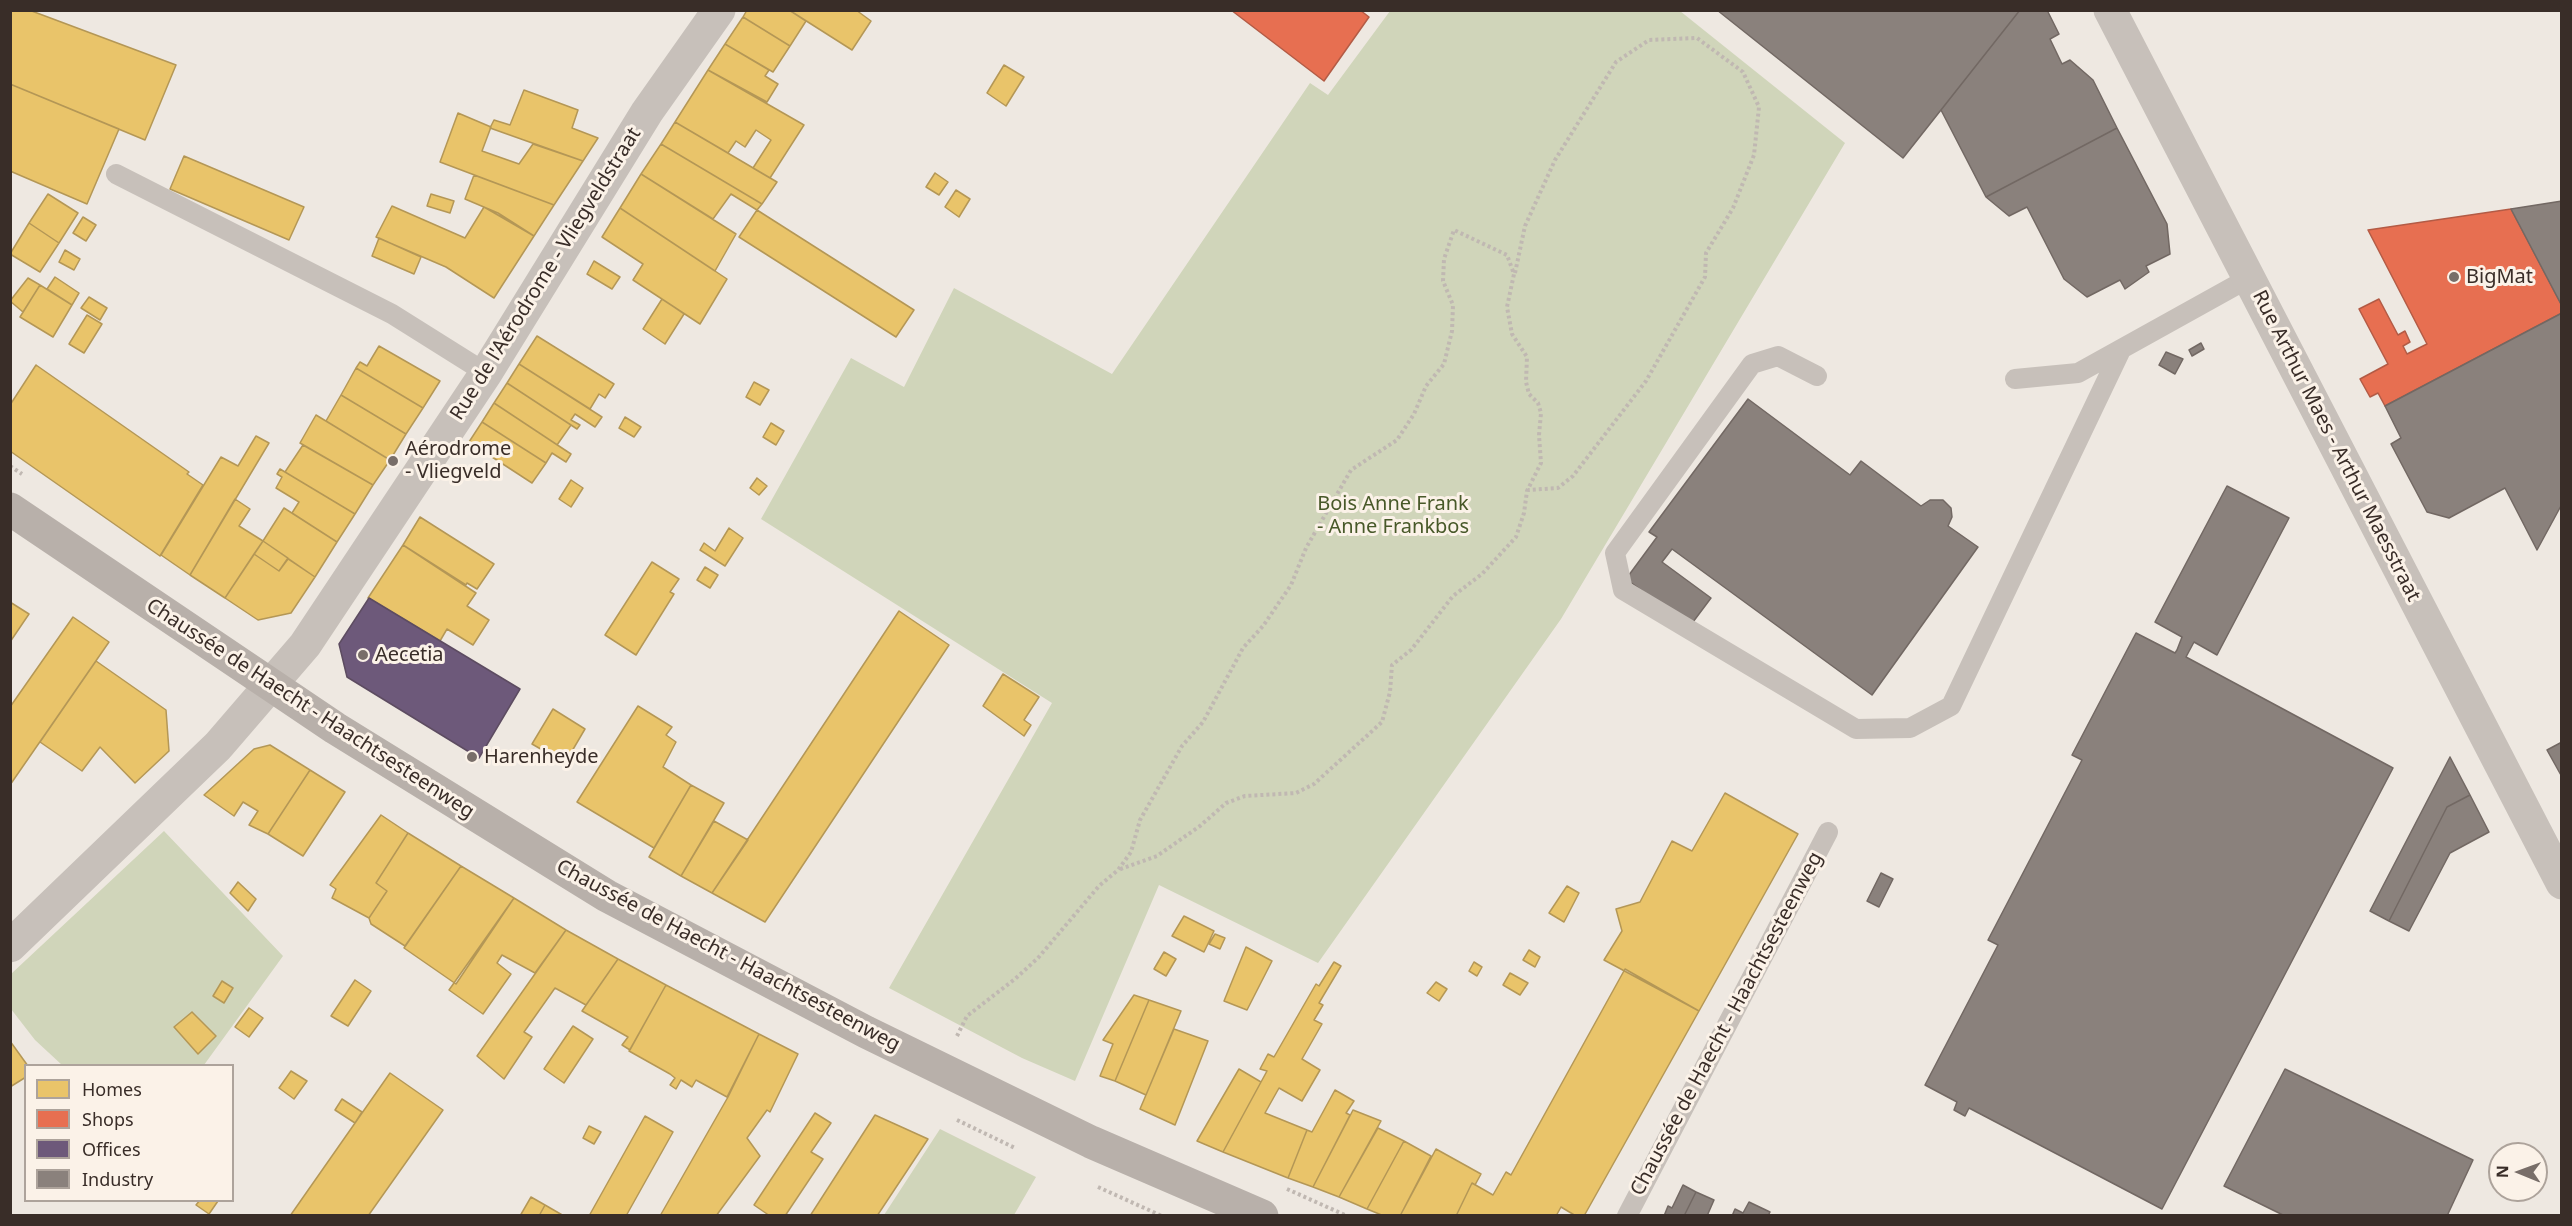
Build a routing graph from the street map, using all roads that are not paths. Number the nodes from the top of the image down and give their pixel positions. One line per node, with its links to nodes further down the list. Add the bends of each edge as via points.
1 (719, 10): 6 (street, Rue de l'Aérodrome - Vliegveldstraat, via 647,112)
2 (2110, 10): 4 (street, Rue Arthur Maes - Arthur Maesstraat)
3 (116, 174): 6 (lane, via 392,314)
4 (2249, 278): 5 (lane); 12 (street, Rue Arthur Maes - Arthur Maesstraat)
5 (2121, 350): 7 (lane, via 1951,706 1910,728 1856,729 1623,590 1615,553 1752,364 1778,356); 8 (lane, via 2078,373)
6 (486, 373): 10 (street, Rue de l'Aérodrome - Vliegveldstraat, via 316,631)
7 (1817, 376)
8 (2015, 379)
9 (10, 509): 10 (main road, Chaussée de Haecht - Haachtsesteenweg)
10 (270, 685): 13 (street, Rue de l'Aérodrome - Vliegveldstraat, via 218,746); 14 (main road, Chaussée de Haecht - Haachtsesteenweg, via 608,896 866,1032 1091,1142)
11 (1828, 832): 15 (lane, Chaussée de Haecht - Haachtsesteenweg)
12 (2562, 883)
13 (10, 946)
14 (1262, 1215)
15 (1627, 1215)

